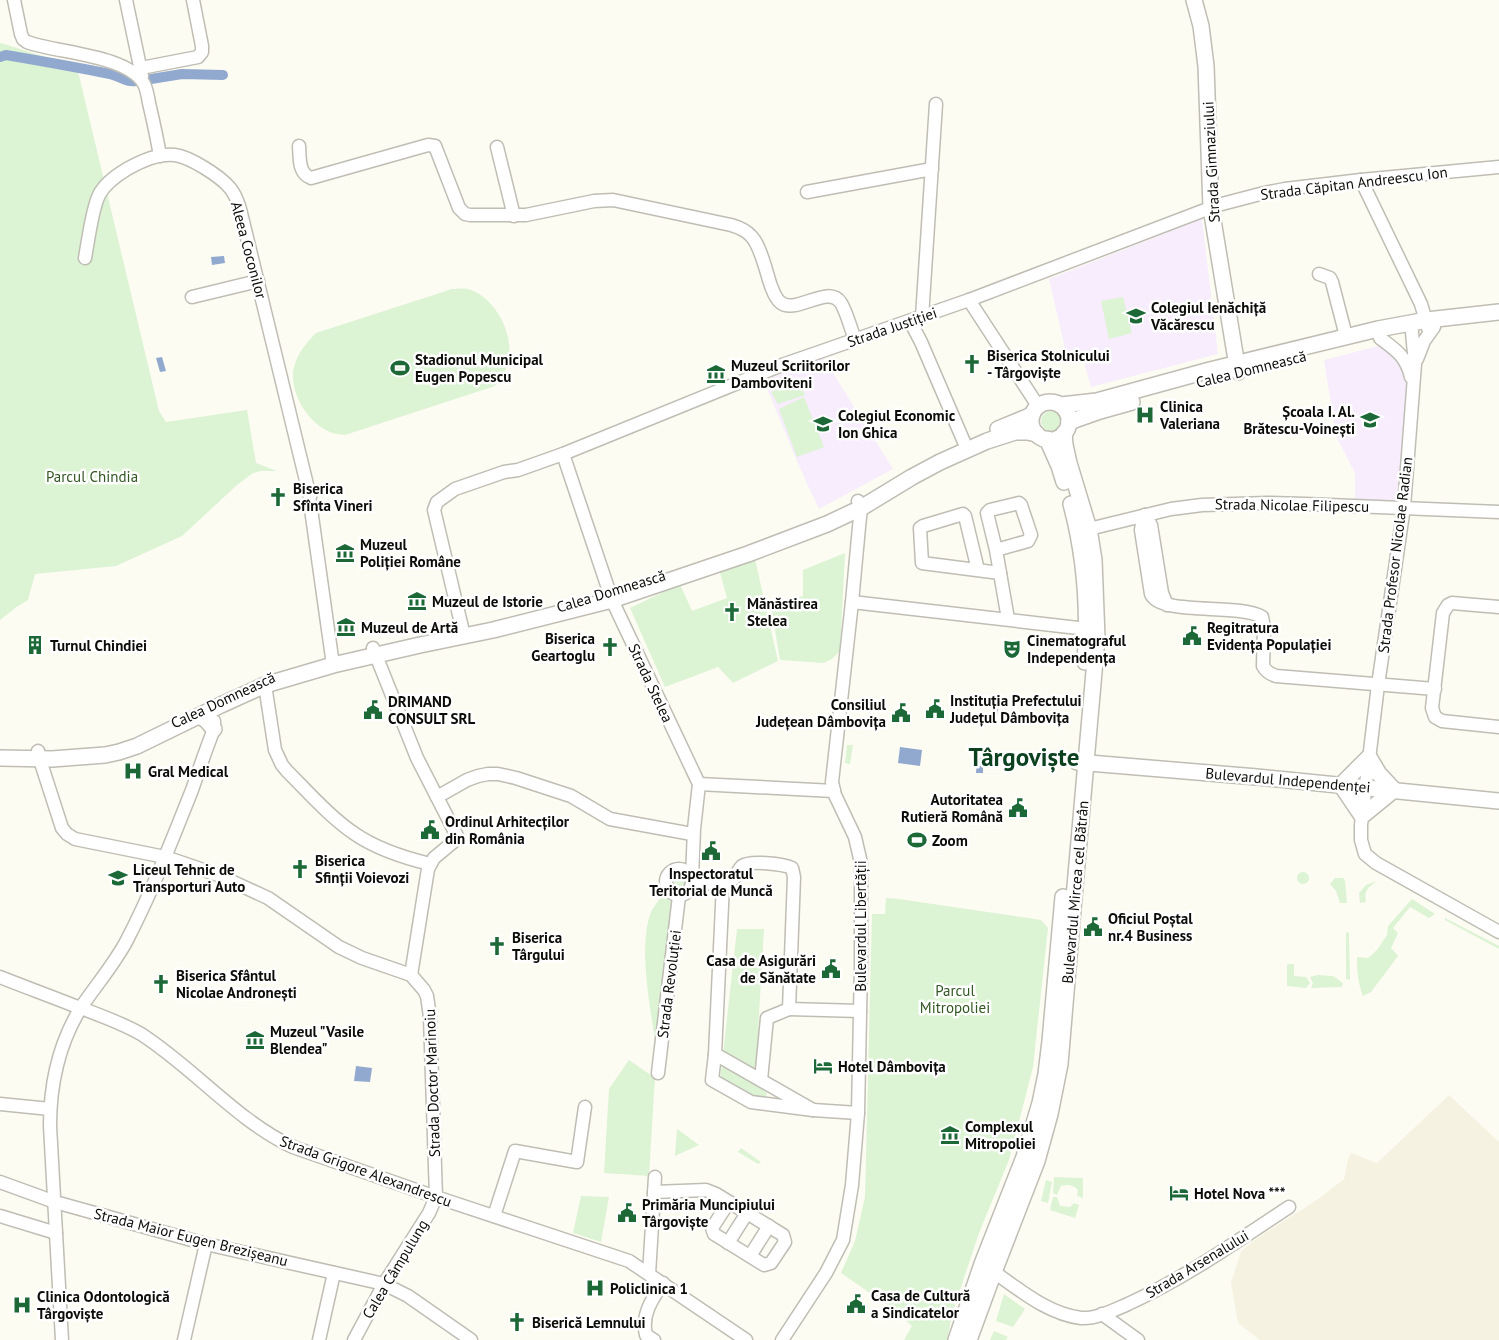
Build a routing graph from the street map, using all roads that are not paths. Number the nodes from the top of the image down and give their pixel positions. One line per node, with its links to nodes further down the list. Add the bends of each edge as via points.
1 (14, 0): 6 (street, via 21,34 27,42 108,61 137,76)
2 (126, 0): 5 (street)
3 (193, 0): 5 (street, via 202,52 198,57)
4 (1194, 0): 15 (main road, Strada Gimnaziului, via 1206,66)
5 (141, 68): 6 (street)
6 (144, 84): 10 (street)
7 (936, 104): 12 (street)
8 (299, 146): 16 (street, via 301,168 305,176 311,178 428,145 435,146 461,211 470,215)
9 (497, 147): 16 (street)
10 (160, 156): 17 (street, Aleea Coconilor, via 119,174 99,194); 19 (street, Aleea Coconilor, via 175,155 192,161 230,188 240,209)
11 (1499, 167): 13 (street, Strada Căpitan Andreescu Ion)
12 (932, 169): 14 (street); 23 (street)
13 (1361, 180): 15 (street, Strada Căpitan Andreescu Ion, via 1264,193); 26 (street)
14 (807, 192)
15 (1211, 208): 21 (street, Strada Justiției); 31 (main road, Strada Gimnaziului)
16 (514, 216): 29 (street, via 613,200 743,229 757,245 777,300 782,305 835,297)
17 (85, 258)
18 (1319, 274): 30 (street, via 1332,282)
19 (258, 281): 20 (street); 57 (street, Aleea Coconilor, via 310,499)
20 (192, 297)
21 (969, 300): 23 (street, Strada Justiției); 35 (street)
22 (1499, 312): 26 (main road, Calea Domnească)
23 (922, 316): 25 (street, Strada Justiției)
24 (1499, 319): 26 (main road, Calea Domnească)
25 (910, 321): 29 (street, Strada Justiției); 38 (street)
26 (1433, 325): 27 (main road, Calea Domnească); 32 (street)
27 (1412, 326): 28 (main road); 30 (main road, Calea Domnească); 32 (street, Strada Profesor Nicolae Radian)
28 (1380, 338): 30 (main road); 33 (street, via 1407,362)
29 (855, 339): 39 (street, Strada Justiției, via 754,376)
30 (1347, 341): 31 (main road, Calea Domnească); 31 (main road, Calea Domnească)
31 (1236, 363): 34 (main road, Calea Domnească, via 1097,400); 36 (main road, Calea Domnească, via 1100,411)
32 (1415, 364): 33 (street, Strada Profesor Nicolae Radian)
33 (1413, 384): 41 (street, Strada Profesor Nicolae Radian)
34 (1061, 405): 35 (main road, via 1047,402); 36 (main road, via 1067,412)
35 (1035, 410): 37 (main road, via 1032,424); 38 (main road, Calea Domnească)
36 (1067, 428): 37 (main road, via 1059,438); 44 (main road, Bulevardul Mircea cel Bătrân, via 1065,445)
37 (1042, 437): 40 (main road, Calea Domnească, via 1021,432 1006,434 966,449); 54 (main road, Bulevardul Mircea cel Bătrân, via 1059,466 1078,532 1086,589)
38 (964, 442): 40 (main road, Calea Domnească, via 908,471)
39 (563, 454): 49 (street, Strada Stelea); 55 (street, Strada Justiției, via 462,487 437,502 434,510)
40 (859, 505): 48 (main road, Calea Domnească, via 827,524 782,542); 49 (main road, Calea Domnească); 50 (street, Bulevardul Libertății)
41 (1404, 507): 42 (street, Strada Nicolae Filipescu); 43 (street, Strada Nicolae Filipescu, via 1236,503 1186,506); 58 (street, Strada Profesor Nicolae Radian)
42 (1499, 512)
43 (1146, 516): 44 (street, Strada Nicolae Filipescu); 58 (street, via 1141,530 1151,594 1155,600 1167,605 1256,613 1262,617 1264,627 1263,666 1276,676)
44 (1088, 529): 69 (main road, Bulevardul Mircea cel Bătrân, via 1094,560 1097,638)
45 (996, 550): 47 (street)
46 (978, 570): 46 (street, via 922,563 920,528 963,514); 47 (street)
47 (1000, 573): 52 (street)
48 (634, 593): 49 (main road, Calea Domnească); 53 (street)
49 (611, 597): 53 (street, Strada Stelea); 55 (main road, Calea Domnească)
50 (852, 602): 52 (street); 75 (street, Bulevardul Libertății, via 832,775)
51 (1499, 607): 60 (street, via 1452,603 1445,609)
52 (1008, 619): 54 (street)
53 (623, 623): 71 (street, Strada Stelea)
54 (1087, 629): 69 (main road, Bulevardul Mircea cel Bătrân)
55 (463, 632): 56 (main road, Calea Domnească)
56 (374, 652): 57 (main road, Calea Domnească); 76 (street, via 417,758)
57 (332, 662): 59 (main road, Calea Domnească); 61 (main road, Calea Domnească, via 264,678)
58 (1378, 684): 60 (street); 66 (street, Strada Profesor Nicolae Radian)
59 (266, 685): 61 (main road, Calea Domnească); 81 (street, via 276,750 287,772 355,834 406,858)
60 (1435, 690): 62 (street, via 1433,712 1439,720)
61 (207, 710): 63 (main road, via 208,721); 65 (main road, Calea Domnească, via 118,745); 68 (main road, Calea Domnească, via 129,749 105,755)
62 (1499, 726)
63 (214, 729): 80 (street)
64 (0, 750): 65 (main road, Calea Domnească)
65 (39, 755): 67 (main road); 68 (main road, Calea Domnească); 70 (street)
66 (1368, 757): 72 (main road); 73 (street, Strada Profesor Nicolae Radian); 74 (main road)
67 (0, 758)
68 (64, 758): 70 (street)
69 (1081, 762): 72 (main road, Bulevardul Independenței); 115 (main road, Bulevardul Mircea cel Bătrân, via 1062,1040 1056,1082 1037,1161); 129 (main road, Bulevardul Mircea cel Bătrân, via 1040,1103 1024,1157)
70 (46, 776): 80 (street, via 62,828 74,839)
71 (699, 784): 75 (street); 79 (street)
72 (1341, 785): 73 (main road, Bulevardul Independenței); 78 (main road)
73 (1365, 787): 74 (main road, Bulevardul Independenței); 78 (street, Strada Profesor Nicolae Radian)
74 (1394, 790): 77 (main road, Bulevardul Independenței); 78 (main road)
75 (834, 791): 91 (street, Bulevardul Libertății, via 855,837 861,863)
76 (437, 797): 79 (street, via 467,780 498,774 571,796 610,819); 81 (street, via 458,838)
77 (1499, 801)
78 (1362, 816): 86 (street, Strada Profesor Nicolae Radian, via 1361,840 1365,854 1384,868)
79 (693, 831): 82 (street); 83 (street)
80 (165, 858): 87 (street, via 210,872 253,891 276,902 339,947); 89 (street, via 127,940)
81 (430, 864): 87 (street)
82 (679, 869): 83 (street, via 687,872); 85 (street, via 670,874 666,883 670,892)
83 (692, 882): 84 (street); 85 (street, via 686,894)
84 (723, 887): 90 (street, via 748,864 792,868); 92 (street)
85 (679, 896): 93 (street, Strada Revoluției)
86 (1499, 932)
87 (411, 975): 103 (street, Strada Doctor Marinoiu, via 424,990 429,1004)
88 (0, 977): 89 (street, Strada Grigore Alexandrescu)
89 (81, 1008): 97 (street, via 60,1057); 103 (street, Strada Grigore Alexandrescu, via 141,1034 278,1140)
90 (789, 1008): 91 (street); 94 (street, via 767,1018)
91 (860, 1011): 99 (street, Bulevardul Libertății)
92 (715, 1054): 94 (street); 98 (street, via 712,1080 751,1102)
93 (658, 1073)
94 (761, 1080): 98 (street)
95 (0, 1104): 97 (street)
96 (585, 1107): 109 (street, via 577,1162 515,1151)
97 (50, 1109): 104 (street)
98 (813, 1110): 99 (street)
99 (858, 1112): 128 (street, Bulevardul Libertății, via 843,1240 826,1273)
100 (655, 1177): 102 (street)
101 (0, 1182): 104 (street, Strada Maior Eugen Brezișeanu)
102 (654, 1192): 105 (street, via 701,1189); 117 (street)
103 (436, 1198): 109 (street, Strada Grigore Alexandrescu); 119 (street, Calea Câmpulung)
104 (55, 1202): 111 (street); 113 (street, Strada Maior Eugen Brezișeanu)
105 (729, 1202): 107 (street); 112 (street, via 712,1228 714,1234)
106 (1289, 1207): 120 (street, Strada Arsenalului, via 1168,1285)
107 (747, 1213): 110 (street); 112 (street)
108 (0, 1216): 111 (street)
109 (494, 1216): 117 (street, Strada Grigore Alexandrescu, via 629,1261)
110 (769, 1226): 114 (street); 114 (street, via 783,1235 785,1242 771,1262 764,1264)
111 (56, 1233): 121 (street)
112 (728, 1243): 114 (street)
113 (206, 1244): 116 (street, Strada Maior Eugen Brezișeanu); 122 (street)
114 (750, 1256)
115 (994, 1272): 120 (street, Strada Arsenalului, via 1057,1311 1083,1318); 130 (main road, Bulevardul Mircea cel Bătrân)
116 (334, 1273): 119 (street, Strada Maior Eugen Brezișeanu); 123 (street)
117 (649, 1274): 118 (street, Strada Grigore Alexandrescu)
118 (662, 1283): 126 (street, via 643,1324 646,1334); 127 (street, Strada Grigore Alexandrescu)
119 (384, 1284): 124 (street, Calea Câmpulung); 125 (street, Strada Maior Eugen Brezișeanu, via 408,1296)
120 (1102, 1314): 131 (street)
121 (62, 1340)
122 (184, 1340)
123 (319, 1340)
124 (354, 1340)
125 (470, 1340)
126 (654, 1340)
127 (746, 1340)
128 (782, 1340)
129 (956, 1340)
130 (969, 1340)
131 (1138, 1340)

